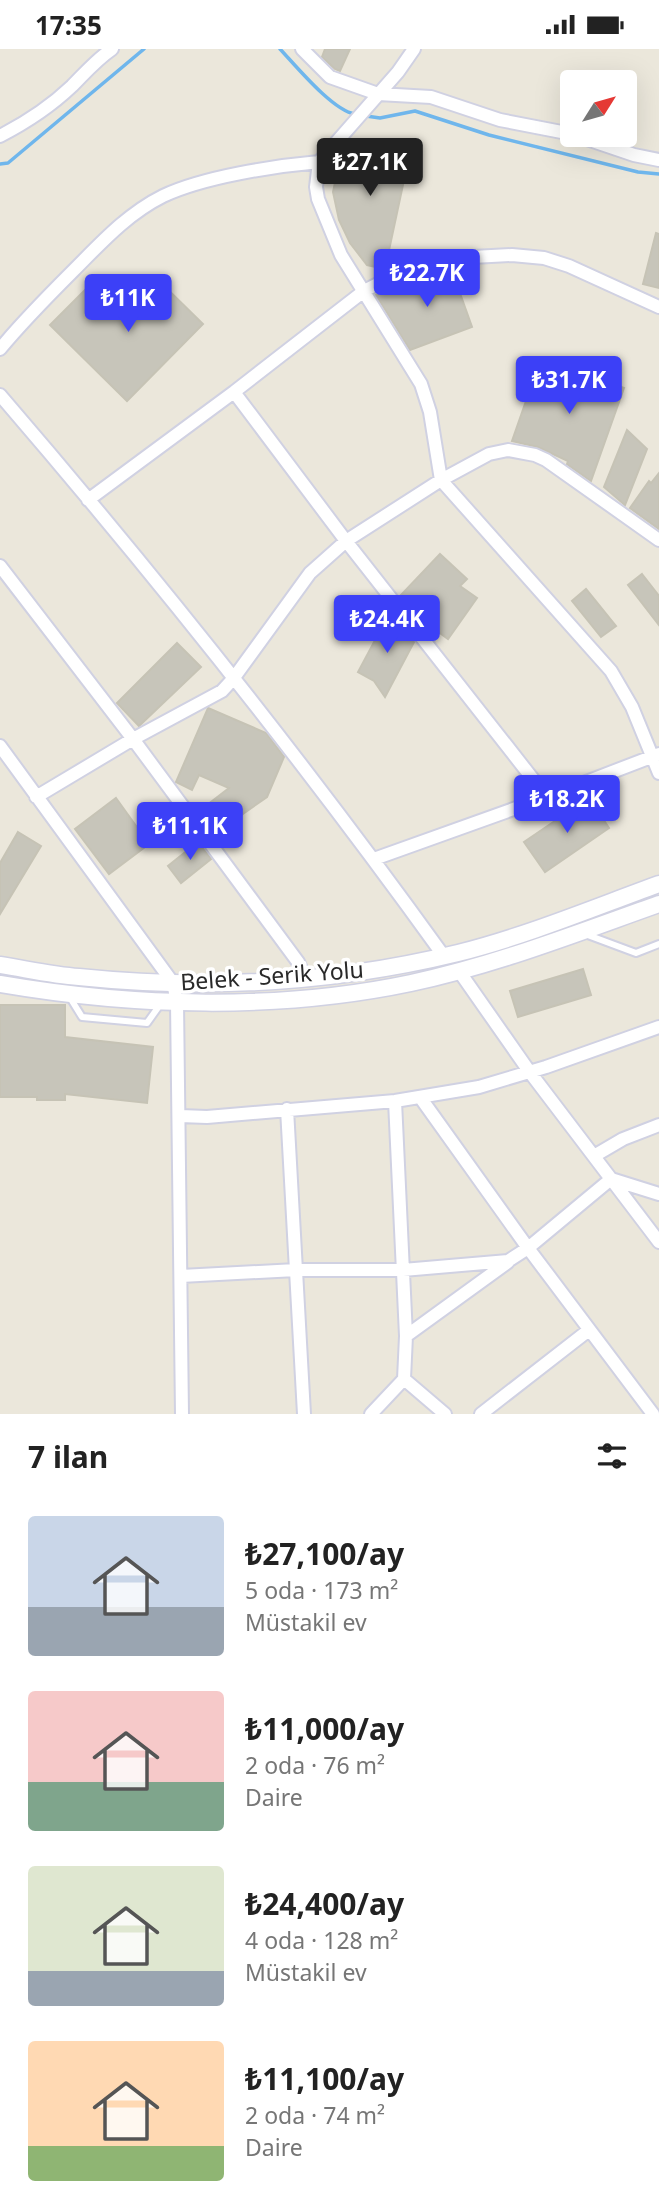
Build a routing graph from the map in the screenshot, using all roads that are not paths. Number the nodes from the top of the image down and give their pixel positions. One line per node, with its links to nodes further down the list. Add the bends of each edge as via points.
1 (112, 49): 6 (street, via 39,115)
2 (302, 49): 4 (street, via 330,77)
3 (414, 49): 4 (street)
4 (378, 94): 5 (street, via 431,97 500,120); 9 (street)
5 (560, 132)
6 (0, 136)
7 (611, 147): 8 (street)
8 (659, 160)
9 (319, 162): 10 (street, via 318,199 341,255); 12 (street, via 204,182 146,205 96,247)
10 (364, 291): 11 (street, via 436,261 512,255 556,262); 13 (street); 15 (street, via 421,384)
11 (659, 307)
12 (0, 349)
13 (234, 392): 16 (street); 18 (street)
14 (0, 395): 16 (street)
15 (441, 480): 17 (street, via 489,454 509,450 535,455); 18 (street); 23 (street, via 606,664)
16 (88, 500): 20 (street)
17 (659, 540)
18 (346, 541): 20 (street, via 310,573); 26 (street)
19 (0, 566): 21 (street)
20 (233, 679): 21 (street, via 208,700); 27 (street)
21 (133, 739): 25 (street); 35 (street, via 298,961)
22 (0, 746): 25 (street)
23 (656, 755): 24 (street); 26 (street)
24 (659, 773)
25 (36, 797): 36 (street)
26 (547, 797): 27 (street)
27 (374, 859): 32 (street)
28 (659, 884): 32 (main road, Belek - Serik Yolu, via 506,939)
29 (659, 904): 30 (main road, Belek - Serik Yolu)
30 (580, 932): 31 (lane, via 636,953); 34 (main road, Belek - Serik Yolu)
31 (659, 944)
32 (443, 955): 35 (main road, Belek - Serik Yolu)
33 (0, 965): 36 (main road, Belek - Serik Yolu, via 76,977)
34 (459, 971): 38 (main road, Belek - Serik Yolu, via 329,995); 40 (street)
35 (305, 978): 36 (main road, Belek - Serik Yolu)
36 (173, 983): 38 (street)
37 (0, 985): 38 (main road, Belek - Serik Yolu)
38 (169, 1002): 44 (street)
39 (659, 1027): 40 (street)
40 (530, 1071): 41 (street, via 479,1087); 46 (street)
41 (419, 1097): 42 (street); 50 (street)
42 (395, 1101): 43 (street); 52 (street)
43 (287, 1109): 44 (street); 53 (street)
44 (180, 1116): 54 (street)
45 (659, 1125): 46 (street)
46 (594, 1156): 47 (street)
47 (611, 1179): 48 (street); 49 (street); 50 (street)
48 (659, 1194)
49 (659, 1242)
50 (528, 1248): 51 (street); 55 (street)
51 (508, 1261): 52 (street); 56 (street)
52 (402, 1270): 53 (street); 56 (street)
53 (296, 1271): 54 (street); 59 (street)
54 (181, 1276): 58 (street)
55 (589, 1331): 62 (street); 63 (street)
56 (406, 1336): 57 (street)
57 (404, 1379): 60 (street); 61 (street)
58 (182, 1414)
59 (304, 1414)
60 (371, 1414)
61 (445, 1414)
62 (481, 1414)
63 (653, 1414)

